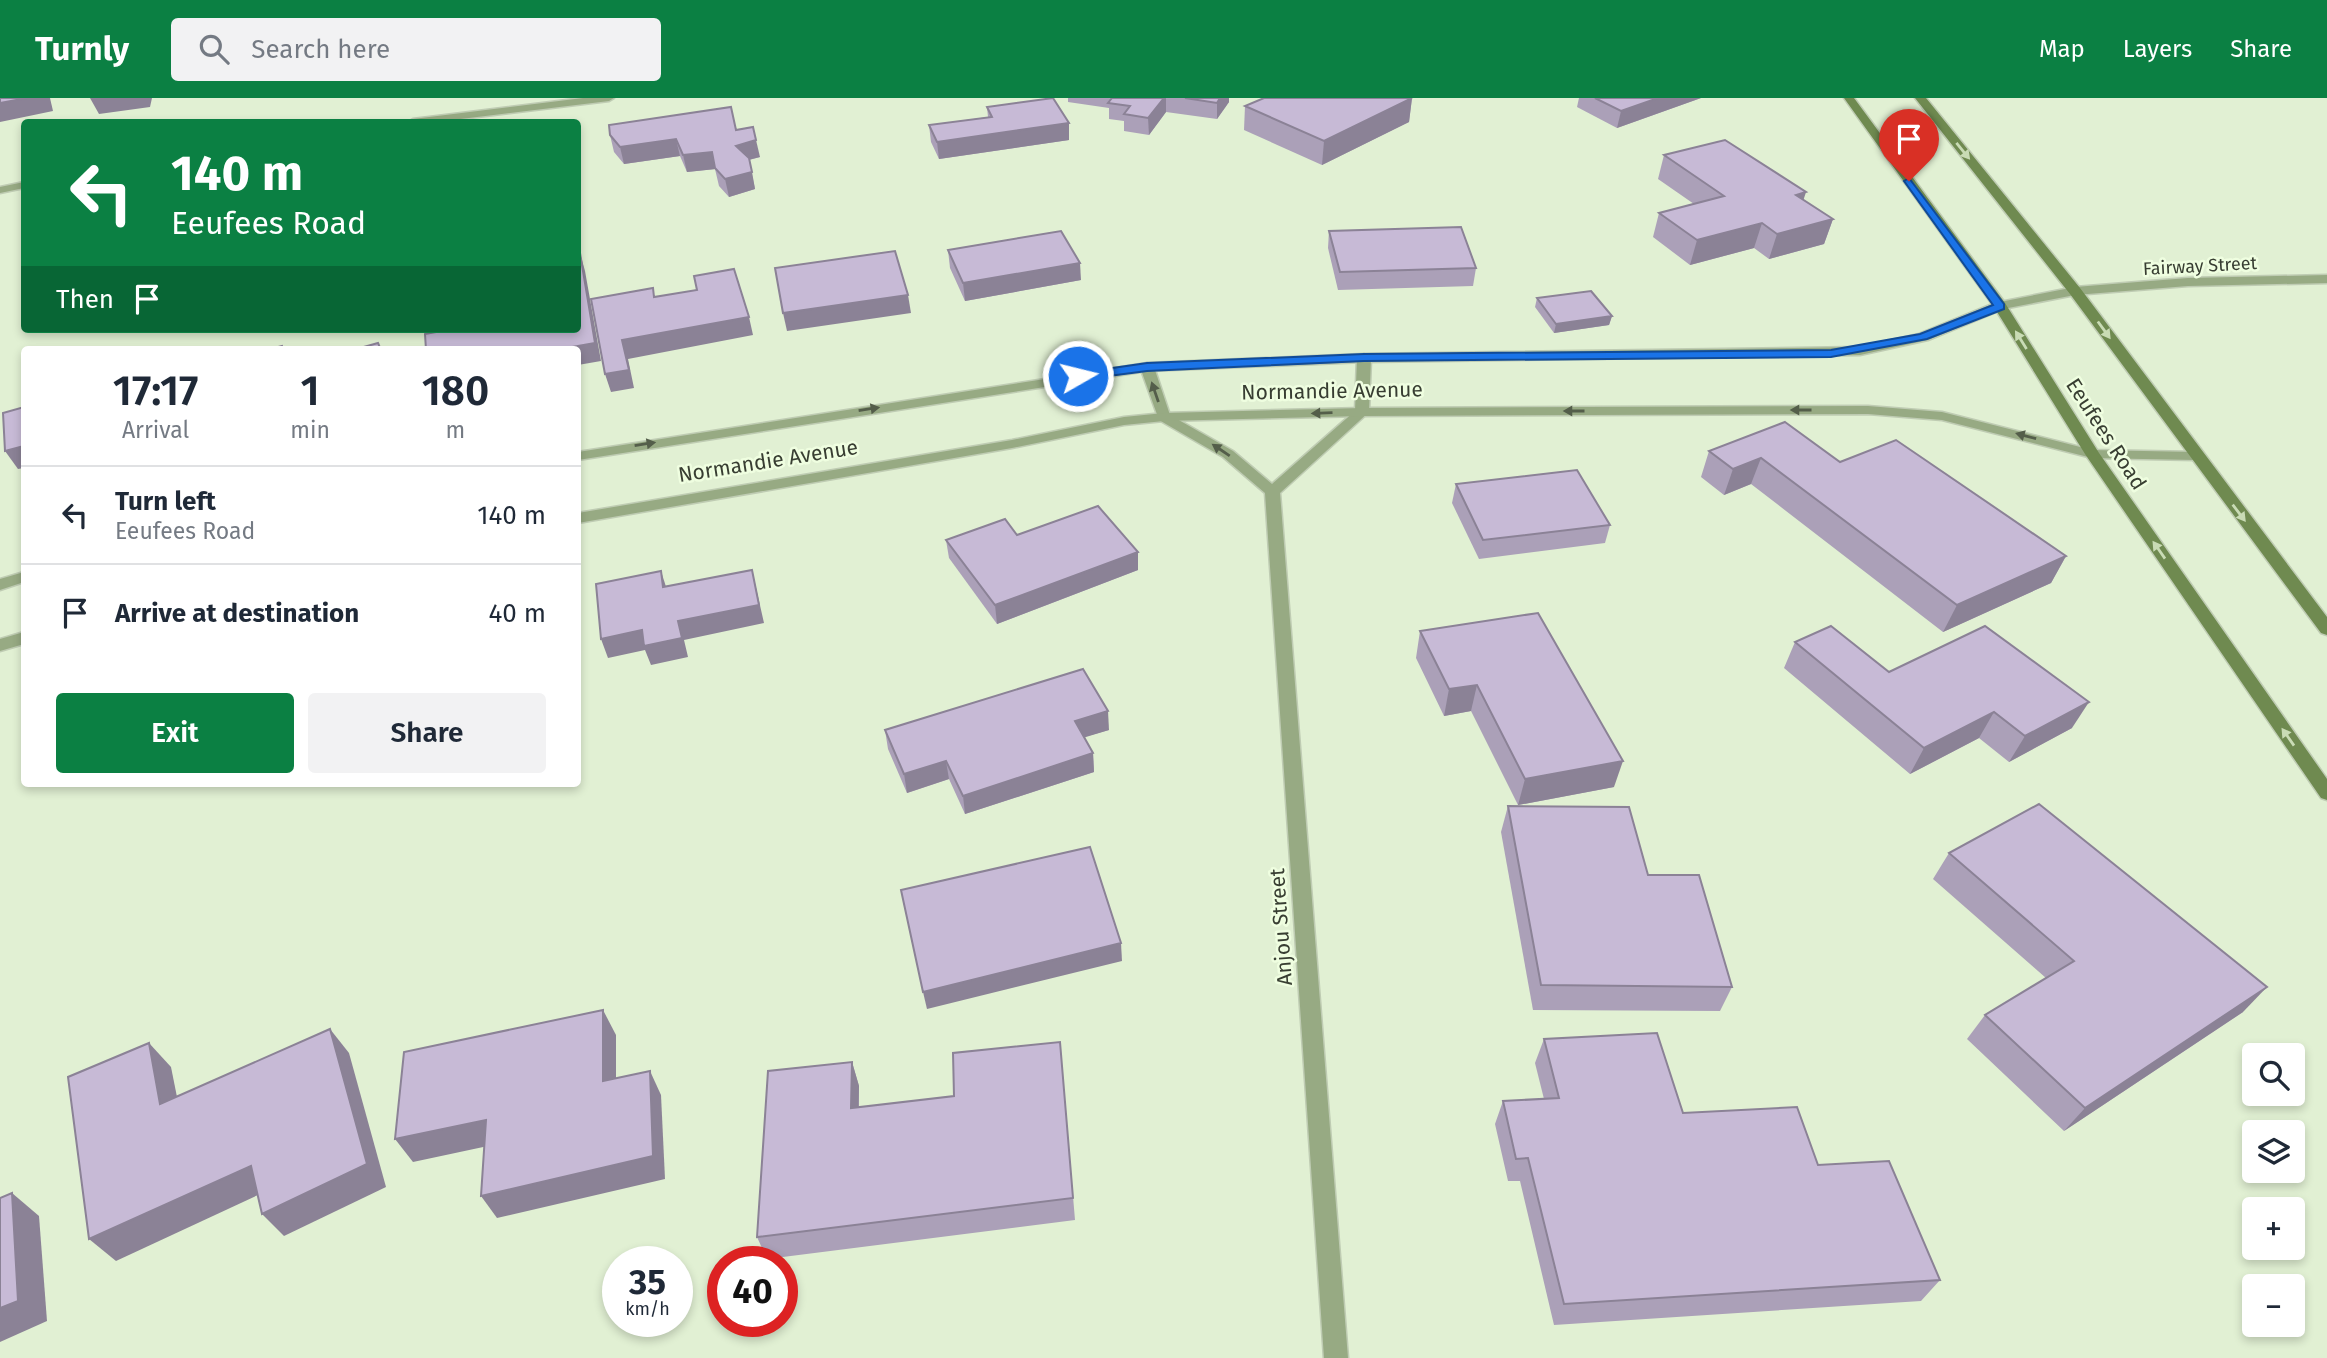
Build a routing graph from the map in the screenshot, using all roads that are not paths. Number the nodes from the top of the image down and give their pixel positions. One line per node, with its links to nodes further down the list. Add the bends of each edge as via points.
1 (609, 98): 4 (street)
2 (1849, 98): 9 (main road, Eeufees Road)
3 (1920, 98): 8 (main road, one-way to 8)
4 (438, 119)
5 (21, 186): 6 (street)
6 (0, 190)
7 (2327, 279): 8 (street, Fairway Street)
8 (2075, 290): 9 (street, Fairway Street); 16 (main road, one-way to 16)
9 (2000, 306): 10 (street, Normandie Avenue, via 1923,337 1831,354); 14 (main road, Eeufees Road, one-way to 9)
10 (1364, 358): 11 (street, Normandie Avenue); 12 (street)
11 (1147, 367): 13 (street, one-way to 11); 15 (street, Normandie Avenue, one-way to 11)
12 (1362, 412): 13 (street, Normandie Avenue, one-way to 13); 14 (street, Normandie Avenue, one-way to 12, via 1982,425 1901,412); 17 (street)
13 (1164, 417): 17 (street, one-way to 13, via 1228,454); 18 (street, Normandie Avenue)
14 (2092, 454): 16 (street, Normandie Avenue); 24 (main road, Eeufees Road, one-way to 14)
15 (581, 456)
16 (2195, 456): 21 (main road, one-way to 21)
17 (1272, 492): 25 (street, Anjou Street)
18 (581, 517)
19 (21, 578): 20 (street)
20 (0, 585)
21 (2327, 629)
22 (21, 639): 23 (street)
23 (0, 645)
24 (2327, 793)
25 (1336, 1358)

